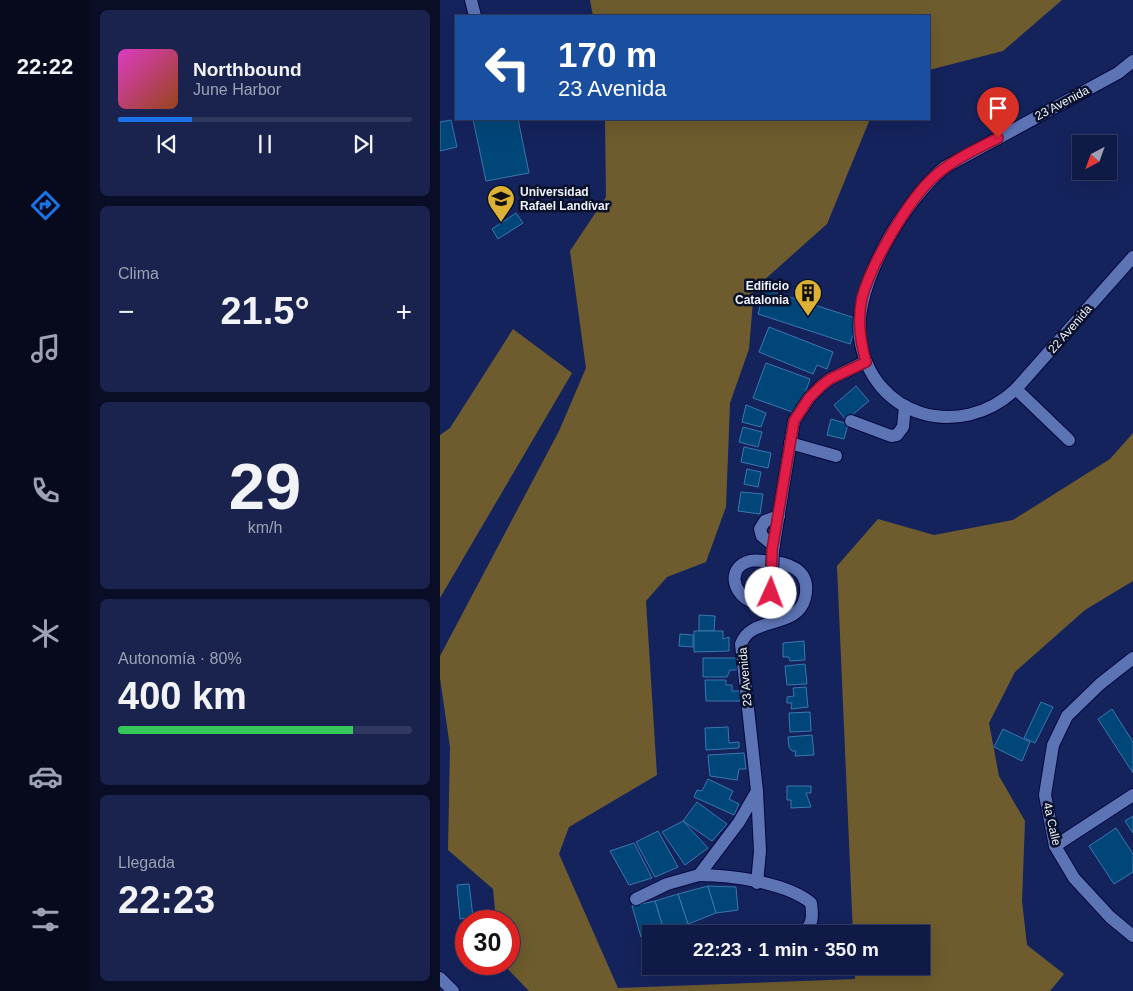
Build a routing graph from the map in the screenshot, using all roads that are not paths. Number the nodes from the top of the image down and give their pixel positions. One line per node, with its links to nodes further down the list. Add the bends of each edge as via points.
1 (471, 0): 2 (street)
2 (475, 15)
3 (1133, 61): 5 (street, 23 Avenida, via 1118,73 952,163 924,187 893,230 862,298 860,330)
4 (1133, 258): 6 (street, 22 Avenida)
5 (866, 362): 7 (street, 22 Avenida, via 882,388); 10 (street, 23 Avenida, via 830,379 809,398 794,421)
6 (1016, 389): 7 (street, 22 Avenida, via 1006,399 964,417 934,417); 9 (street)
7 (905, 406): 8 (street, via 903,427 897,435)
8 (851, 421)
9 (1069, 440)
10 (790, 443): 11 (street); 13 (street, 23 Avenida, bridge, via 773,548 771,590 765,600 750,601 737,589 733,580 741,566 752,561 784,562 797,570 806,588 804,600 796,612 789,618 754,628 743,637 741,644)
11 (836, 456)
12 (1133, 658): 15 (street, 4a Calle, via 1100,684 1068,716 1053,746 1045,795)
13 (757, 791): 16 (street); 17 (street, 23 Avenida, via 760,851)
14 (1133, 795): 15 (street)
15 (1055, 846): 20 (street, 4a Calle, via 1074,878 1110,917)
16 (699, 875): 17 (street); 18 (street, via 667,884)
17 (757, 883): 19 (street, via 801,895 811,903)
18 (636, 898)
19 (810, 925)
20 (1133, 936)
21 (440, 978): 22 (street)
22 (453, 991)

